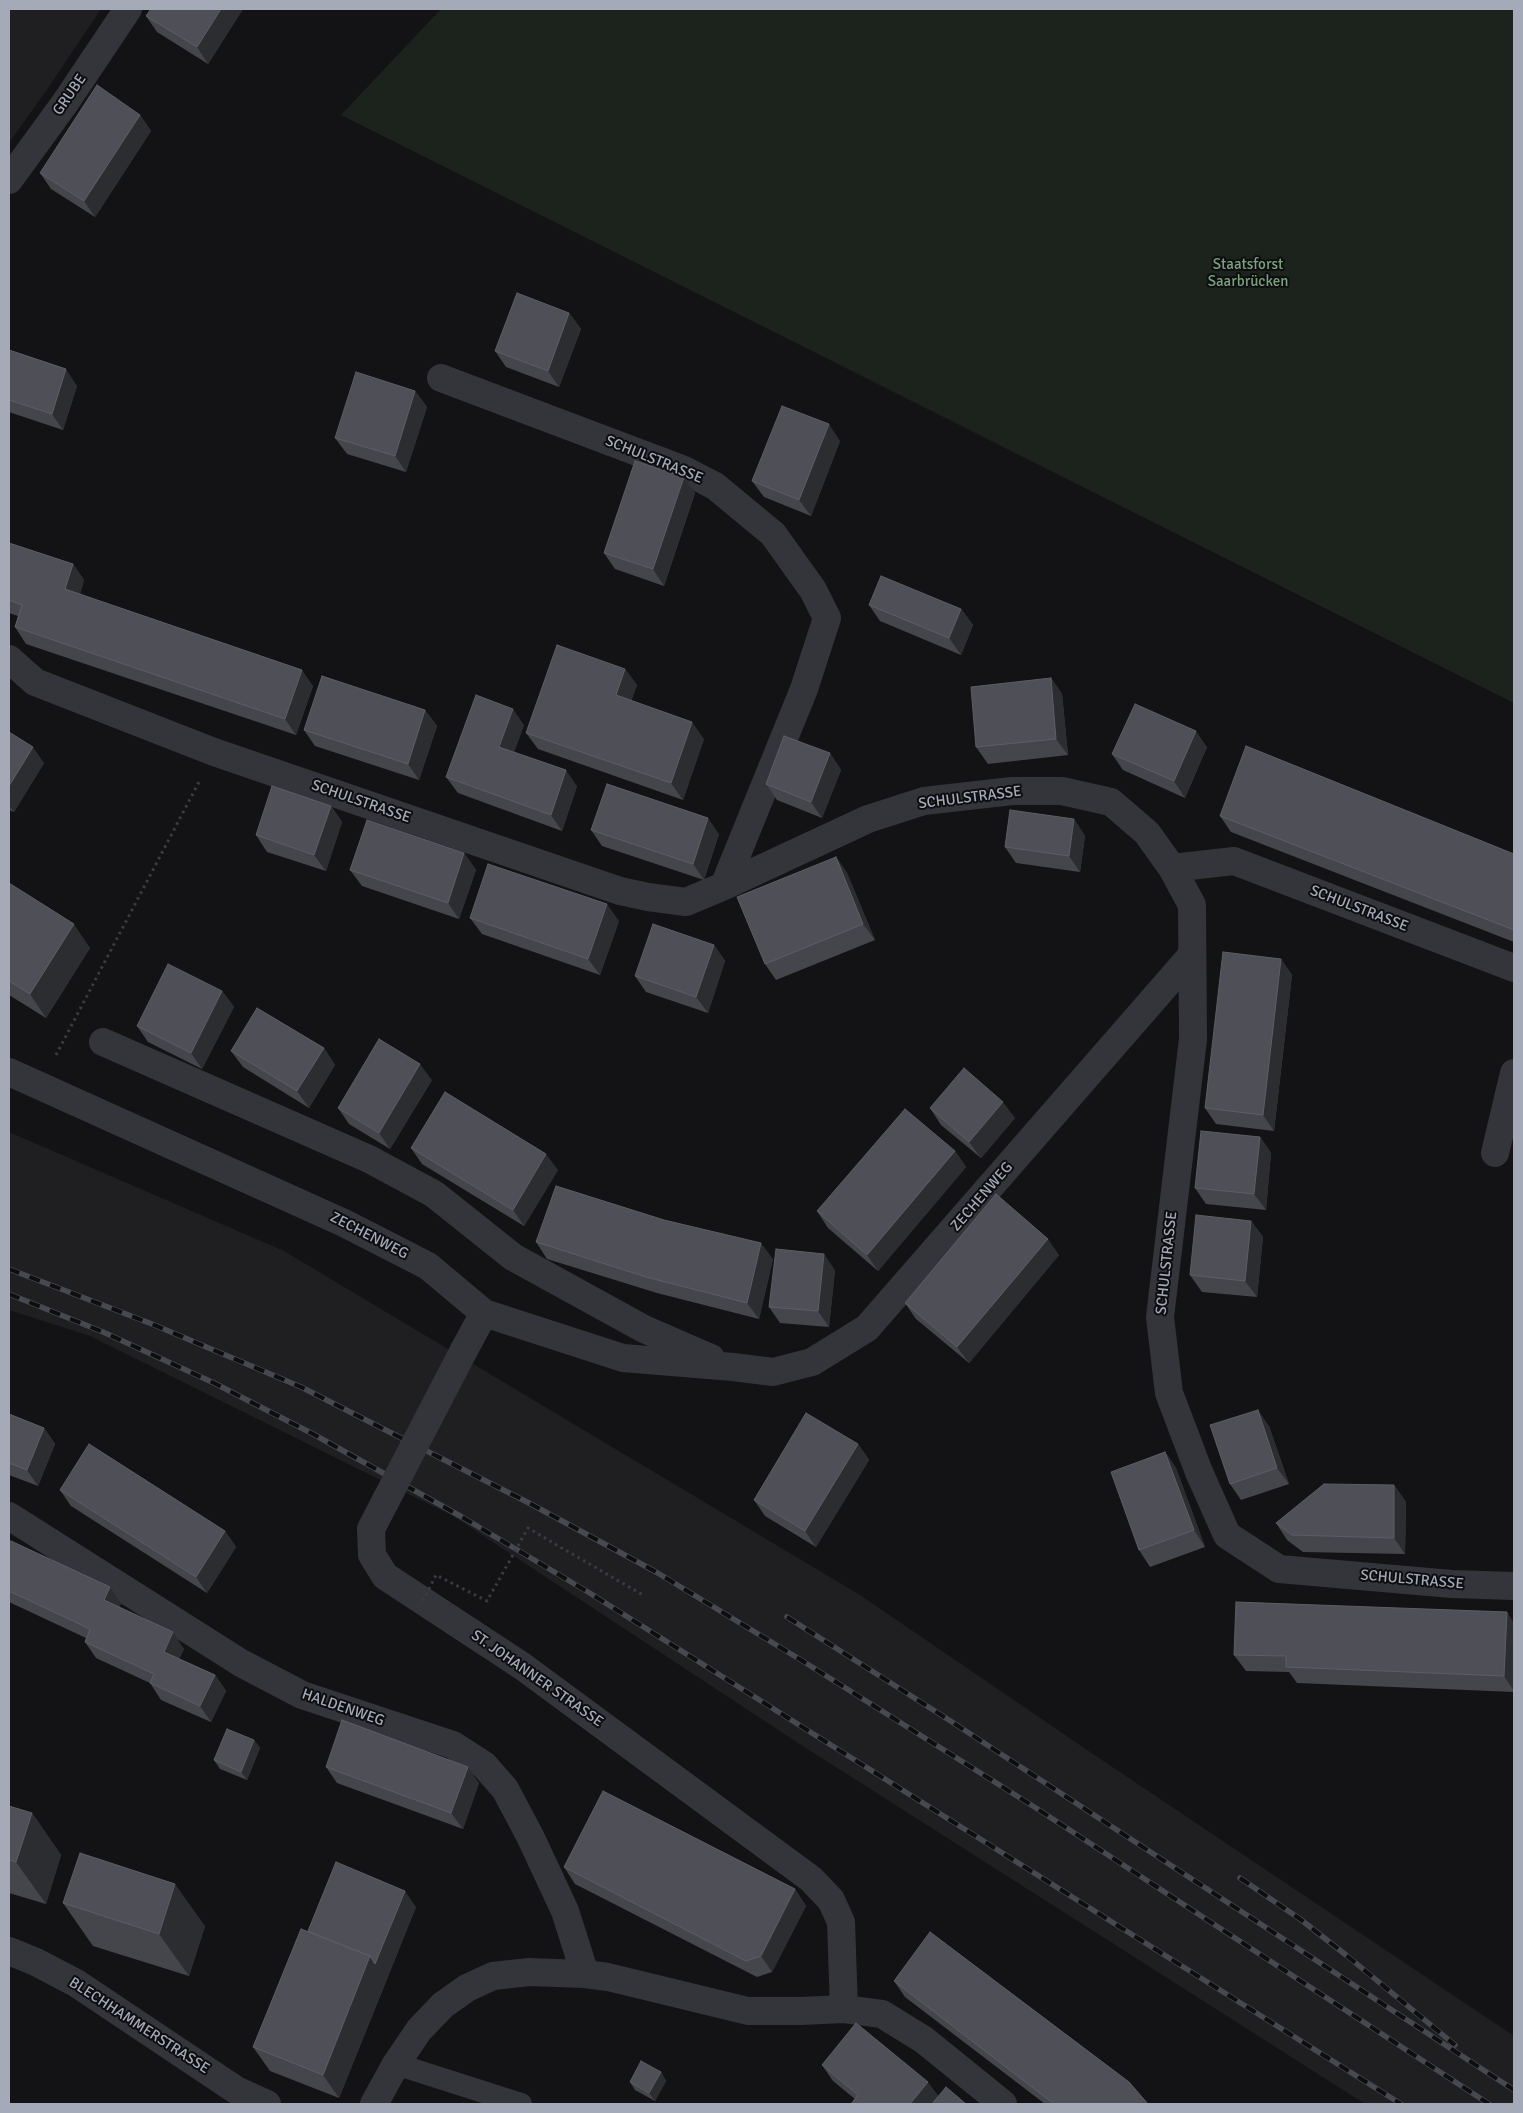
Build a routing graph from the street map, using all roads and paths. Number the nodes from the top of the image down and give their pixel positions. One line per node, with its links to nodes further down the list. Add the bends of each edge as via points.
1 (128, 9): 2 (street, GRUBE, via 65,104)
2 (9, 180)
3 (441, 378): 7 (street, SCHULSTRASSE, via 682,469 715,486 773,534 813,590 827,618 804,689)
4 (9, 659): 5 (street, SCHULSTRASSE, via 36,682)
5 (214, 752): 7 (street, SCHULSTRASSE, via 620,891 686,902); 13 (path)
6 (1172, 868): 7 (street, SCHULSTRASSE, via 1147,832 1110,802 1062,790 1012,791 924,801 868,819); 8 (street, SCHULSTRASSE, via 1192,905); 9 (street, SCHULSTRASSE, via 1234,861)
7 (724, 886)
8 (1192, 955): 16 (street, ZECHENWEG, via 867,1328 812,1362 773,1372); 18 (street, SCHULSTRASSE, via 1193,1039 1160,1318 1169,1393 1227,1535 1279,1569)
9 (1514, 968)
10 (103, 1042): 16 (street, ZECHENWEG, via 369,1159 434,1194 513,1257 644,1329)
11 (9, 1072): 13 (street, ZECHENWEG)
12 (1514, 1073): 14 (street)
13 (40, 1084): 15 (street, ZECHENWEG, via 344,1223 428,1266)
14 (1495, 1153)
15 (484, 1313): 16 (street, ZECHENWEG, via 623,1358); 20 (street, ST. JOHANNER STRASSE, bridge, via 372,1529 372,1555 385,1576)
16 (733, 1367)
17 (9, 1516): 22 (street, HALDENWEG, via 241,1662 302,1695 453,1744 484,1765 505,1789 530,1836 565,1912)
18 (1514, 1586)
19 (643, 1595): 20 (path, bridge, via 528,1528 487,1601 436,1575)
20 (423, 1601): 23 (street, ST. JOHANNER STRASSE, via 522,1666 811,1879 831,1900 841,1922)
21 (9, 1951): 25 (street, BLECHHAMMERSTRASSE, via 76,1983 236,2090)
22 (585, 1974): 23 (street, via 748,2011); 24 (street, via 529,1972 493,1976 467,1988 443,2005 419,2030)
23 (844, 2008): 28 (street, via 882,2014 924,2040)
24 (396, 2064): 26 (street); 27 (lane)
25 (267, 2104)
26 (374, 2104)
27 (521, 2104)
28 (1003, 2104)

